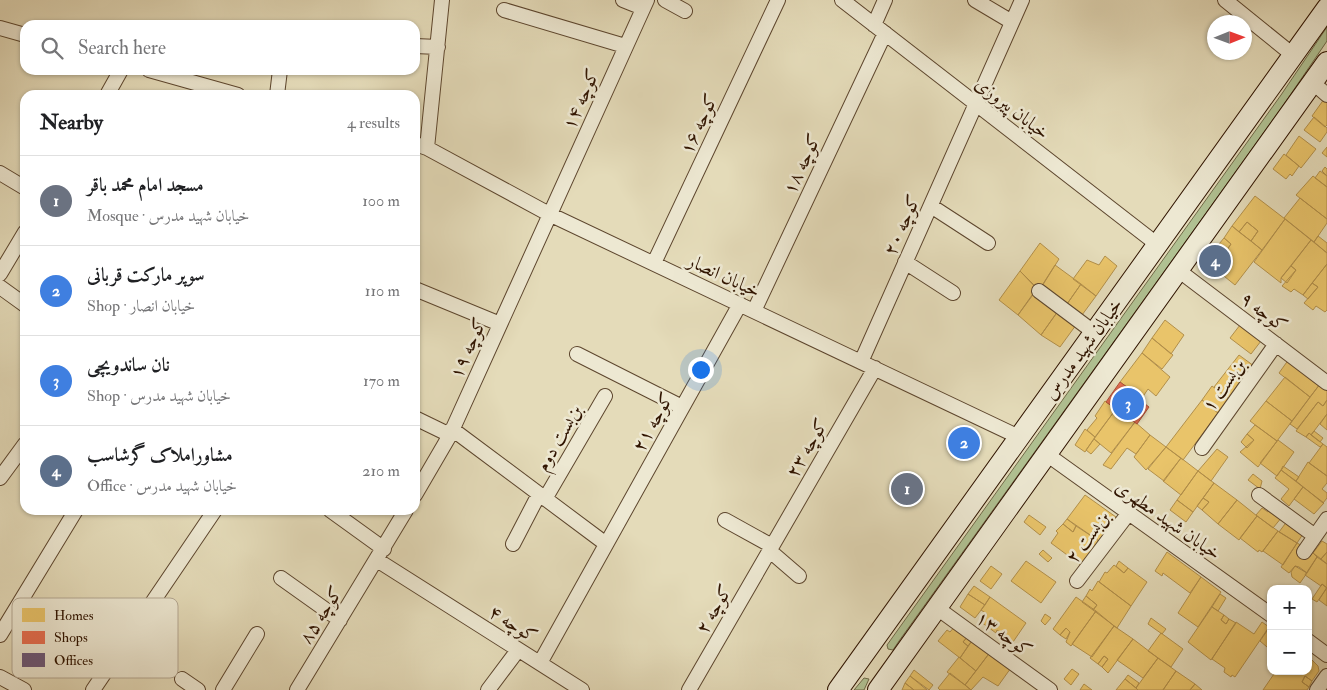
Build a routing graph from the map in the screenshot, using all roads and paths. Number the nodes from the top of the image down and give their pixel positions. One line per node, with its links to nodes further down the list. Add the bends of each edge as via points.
1 (442, 0): 20 (street)
2 (623, 0): 10 (street)
3 (665, 0): 13 (street)
4 (778, 0): 40 (street, کوچه ۱۶)
5 (842, 0): 16 (street, خیابان پیروزی)
6 (886, 0): 16 (street)
7 (975, 0): 14 (street)
8 (1225, 0): 21 (street)
9 (1022, 1): 14 (street, کوچه ۲۰)
10 (645, 4): 19 (street, کوچه ۱۴)
11 (1327, 8): 21 (main road, خیابان شهید مدرس)
12 (504, 10): 19 (street)
13 (685, 11)
14 (1012, 22): 30 (street, کوچه ۲۰)
15 (0, 28): 17 (street)
16 (879, 29): 30 (street, خیابان پیروزی); 49 (street, کوچه ۱۸)
17 (20, 34)
18 (420, 46): 20 (street)
19 (625, 46): 35 (street, کوچه ۱۴)
20 (438, 47): 31 (street)
21 (1293, 55): 38 (main road, خیابان شهید مدرس)
22 (1327, 62): 26 (main road, خیابان شهید مدرس)
23 (118, 75): 27 (street)
24 (166, 75): 28 (street)
25 (279, 75): 29 (street)
26 (1320, 89): 41 (main road, خیابان شهید مدرس)
27 (110, 90)
28 (217, 90)
29 (278, 90)
30 (976, 104): 34 (street, کوچه ۲۰); 38 (street, خیابان پیروزی)
31 (421, 146): 35 (street, خیابان انصار)
32 (0, 173): 33 (street)
33 (20, 185)
34 (931, 206): 37 (street); 39 (street, کوچه ۲۰)
35 (549, 214): 40 (street, خیابان انصار); 50 (street, کوچه ۱۹)
36 (20, 240): 42 (street)
37 (988, 243)
38 (1158, 245): 51 (main road, خیابان شهید مدرس)
39 (906, 262): 46 (street); 54 (street, کوچه ۲۰)
40 (654, 263): 48 (street, خیابان انصار)
41 (1178, 270): 52 (street, کوچه ۹); 64 (main road, خیابان شهید مدرس)
42 (0, 274)
43 (0, 287): 47 (street)
44 (420, 291): 50 (street)
45 (1039, 291): 51 (street)
46 (954, 293)
47 (20, 301)
48 (740, 304): 49 (street, خیابان انصار); 58 (street, کوچه ۲۱)
49 (754, 311): 54 (street, خیابان انصار)
50 (500, 324): 60 (street, کوچه ۱۹)
51 (1095, 333): 61 (main road, خیابان شهید مدرس)
52 (1276, 344): 56 (street, کوچه ۹); 62 (street, بن‌بست ۱)
53 (577, 354): 58 (street)
54 (861, 362): 55 (street, خیابان انصار)
55 (875, 368): 61 (street, خیابان انصار); 80 (street, کوچه ۲۳)
56 (1327, 383)
57 (605, 396): 69 (street, بن‌بست دوم)
58 (682, 407): 66 (street, کوچه ۲۱)
59 (420, 420): 60 (street)
60 (451, 432): 67 (street, کوچه ۱۹); 69 (street)
61 (1019, 437): 110 (main road, خیابان شهید مدرس)
62 (1202, 448)
63 (20, 451): 65 (street)
64 (1045, 453): 70 (street, خیابان شهید مطهری); 88 (main road, خیابان شهید مدرس)
65 (0, 478)
66 (643, 479): 79 (street, کوچه ۴)
67 (420, 485)
68 (1259, 495): 77 (street)
69 (542, 496): 78 (street, بن‌بست دوم); 79 (street)
70 (1128, 514): 85 (street, بن‌بست ۲); 89 (street, خیابان شهید مطهری)
71 (73, 515): 86 (street)
72 (212, 515): 87 (street)
73 (336, 515): 82 (street)
74 (403, 515): 82 (street)
75 (1327, 519): 77 (street)
76 (725, 520): 80 (street)
77 (1315, 536): 81 (street)
78 (513, 544)
79 (606, 544): 97 (street, کوچه ۴)
80 (771, 549): 83 (street); 109 (street, کوچه ۲)
81 (1304, 552)
82 (380, 554): 91 (street, کوچه ۸۵); 95 (street, کوچه ۴)
83 (799, 576)
84 (281, 578): 91 (street)
85 (1077, 581)
86 (22, 598)
87 (156, 598)
88 (937, 608): 111 (main road, خیابان شهید مدرس); 112 (street, کوچه ۱۳)
89 (1267, 612)
90 (12, 615): 93 (street)
91 (340, 620): 106 (street, کوچه ۸۵)
92 (257, 634): 105 (street)
93 (0, 635)
94 (1312, 644): 96 (street)
95 (518, 650): 97 (street, کوچه ۴); 107 (street)
96 (1327, 654)
97 (540, 663): 108 (street)
98 (0, 676): 102 (street)
99 (1327, 676): 113 (street)
100 (101, 678): 103 (street)
101 (182, 679): 104 (street)
102 (24, 690)
103 (93, 690)
104 (198, 690)
105 (223, 690)
106 (297, 690)
107 (488, 690)
108 (582, 690)
109 (689, 690)
110 (838, 690)
111 (878, 690)
112 (1050, 690)
113 (1317, 690)

